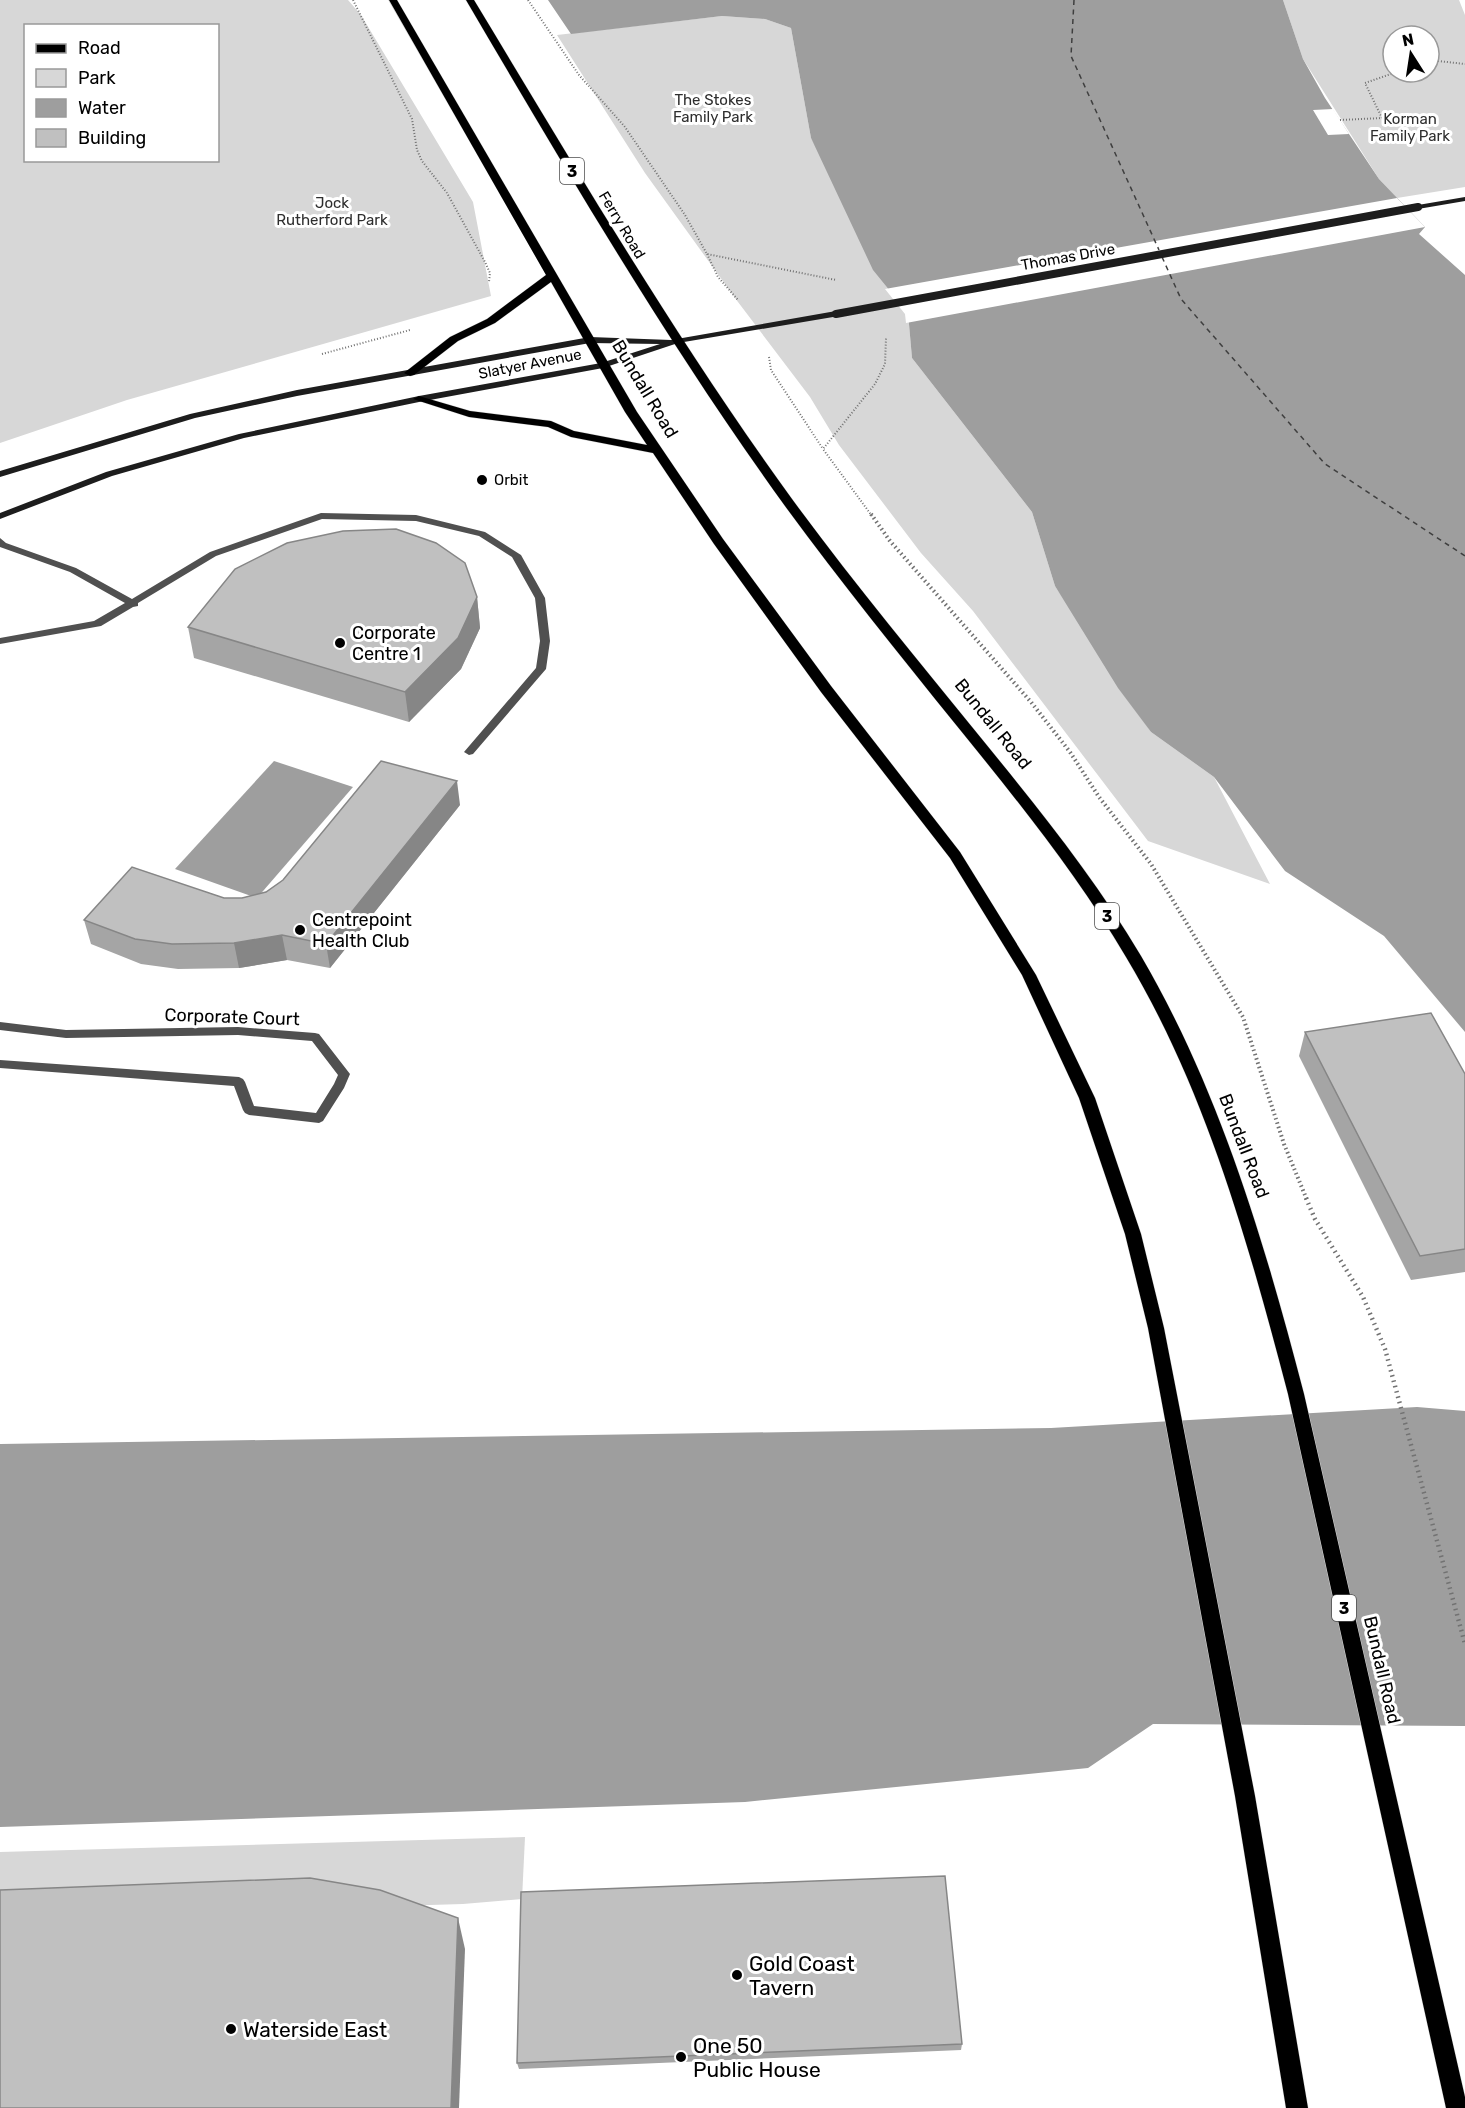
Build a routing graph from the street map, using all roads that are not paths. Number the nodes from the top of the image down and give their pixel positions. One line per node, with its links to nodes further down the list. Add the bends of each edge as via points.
1 (393, 0): 4 (main road)
2 (470, 0): 6 (main road, Ferry Road / 3)
3 (1465, 199): 6 (main road, Thomas Drive, bridge)
4 (553, 275): 5 (main road); 8 (main road, via 491,321 454,339)
5 (590, 340): 6 (main road, Slatyer Avenue); 7 (main road, Bundall Road); 8 (main road, Slatyer Avenue)
6 (676, 341): 7 (main road, Slatyer Avenue); 20 (main road, Bundall Road / 3, via 792,506 1028,803 1153,991 1199,1090 1236,1185 1296,1394)
7 (603, 365): 9 (main road, Slatyer Avenue); 10 (main road, Bundall Road)
8 (410, 373): 11 (main road, Slatyer Avenue, via 193,416)
9 (419, 399): 10 (main road, via 469,414 551,424 571,434); 12 (main road, Slatyer Avenue, via 186,451 99,478)
10 (656, 450): 19 (main road, Bundall Road, via 826,689 955,855 1029,975 1087,1098 1133,1234 1156,1328 1245,1796)
11 (0, 474)
12 (0, 516)
13 (0, 541): 14 (street, via 73,570)
14 (134, 604): 15 (street, via 97,624); 16 (street, via 213,554 321,516 416,518 482,534 516,555 540,598 545,641 541,669)
15 (0, 641)
16 (469, 752)
17 (0, 1026): 18 (street, Corporate Court, via 66,1034 238,1031 315,1037 344,1074 319,1118 249,1110 239,1082)
18 (0, 1064)
19 (1298, 2108)
20 (1457, 2108)

